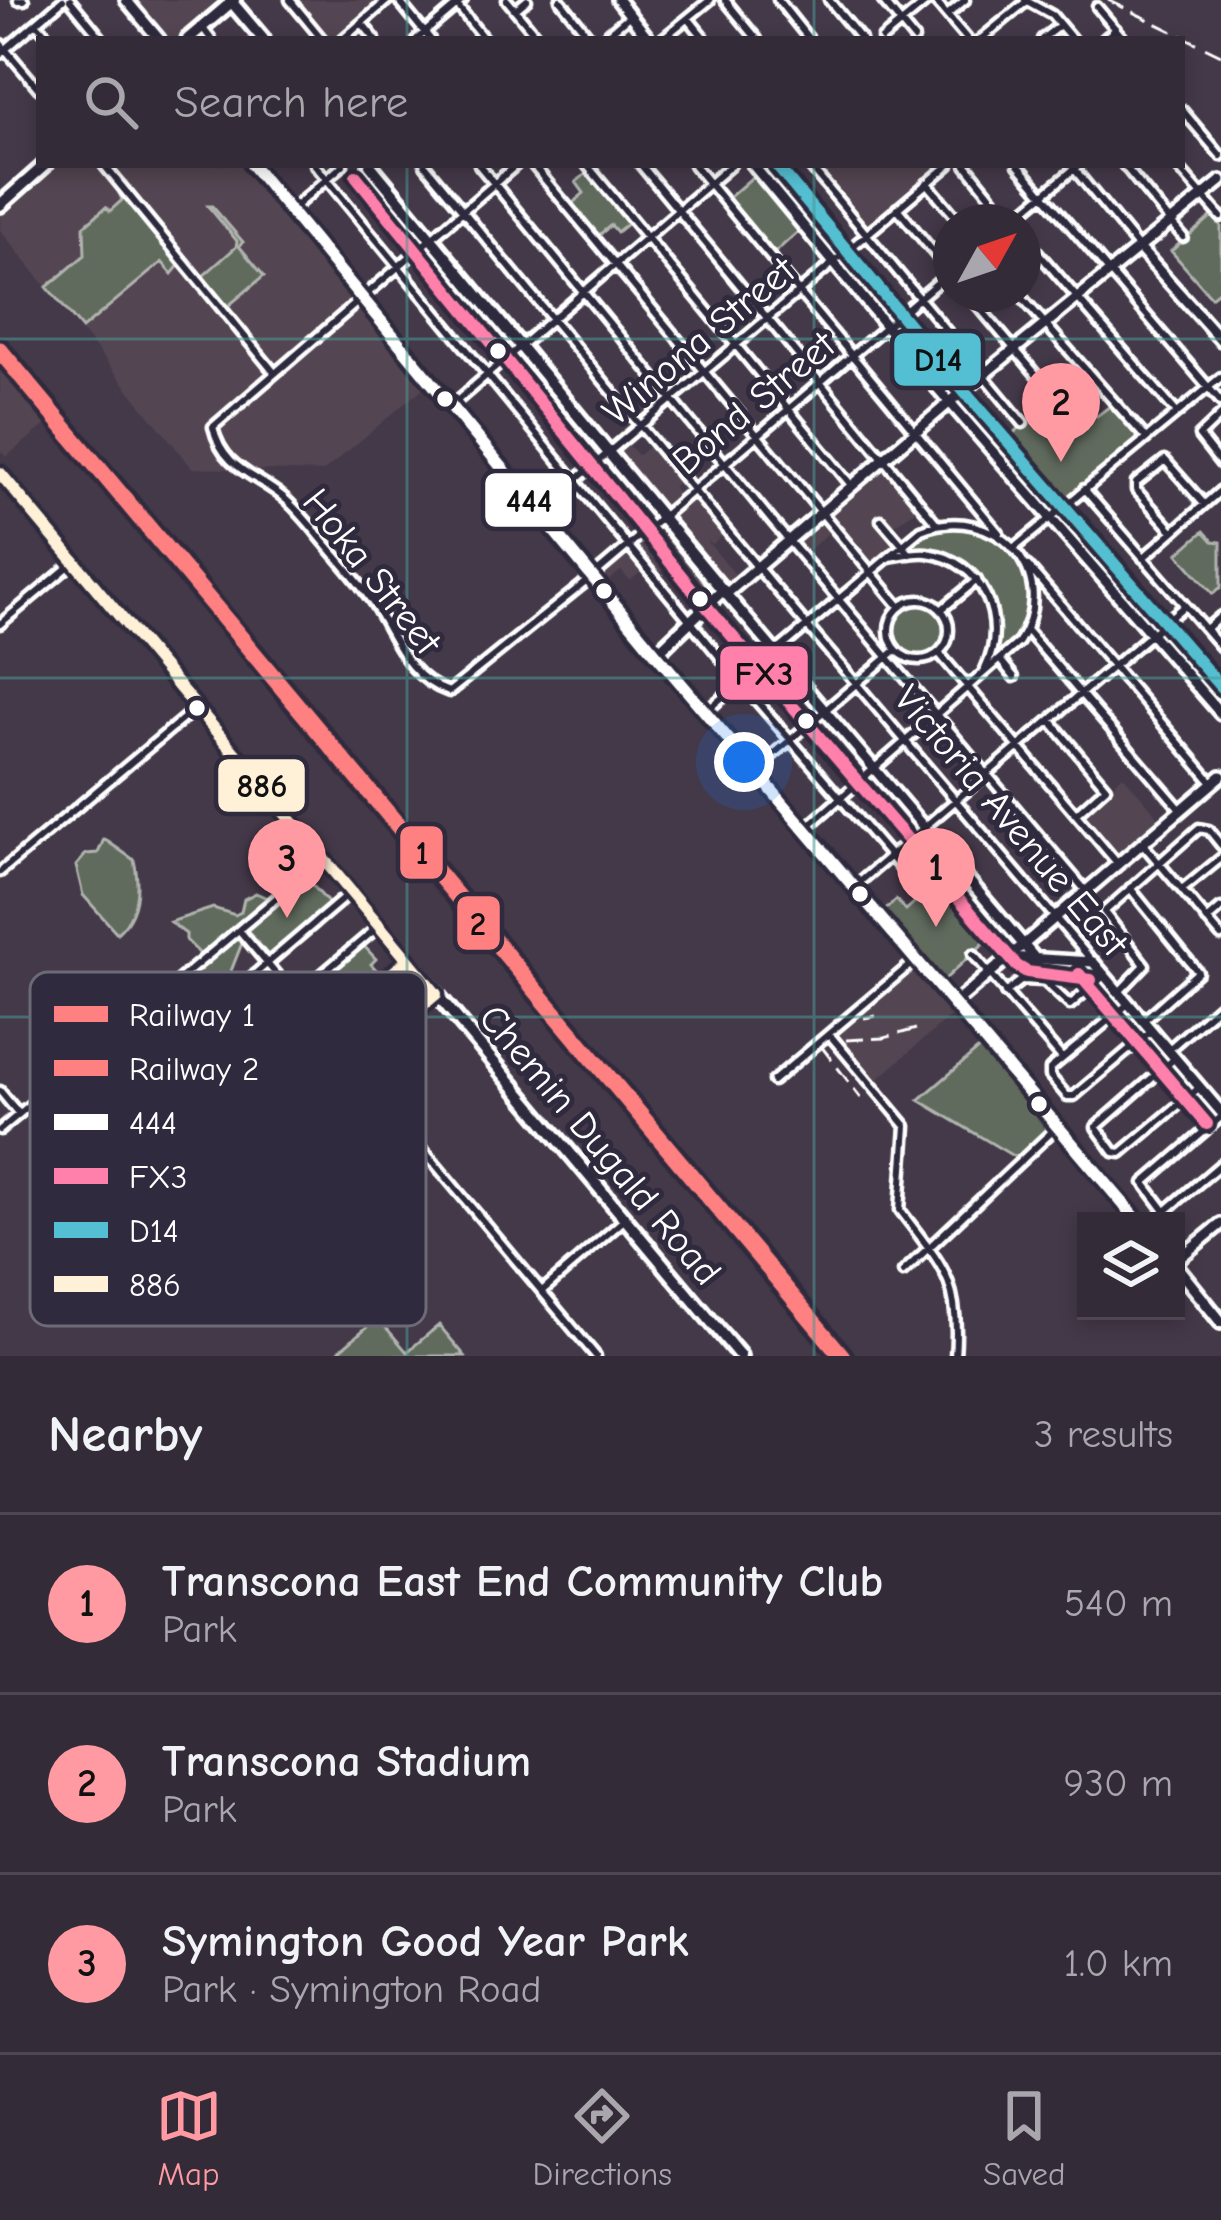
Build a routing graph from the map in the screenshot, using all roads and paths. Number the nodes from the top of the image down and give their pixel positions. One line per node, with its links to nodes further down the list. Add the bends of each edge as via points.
1 (66, 0): 25 (street); 32 (street)
2 (126, 0): 33 (street)
3 (290, 0): 38 (street)
4 (388, 0): 26 (street)
5 (398, 0): 41 (street)
6 (507, 0): 21 (street)
7 (527, 0): 21 (street)
8 (560, 0): 44 (street)
9 (617, 0): 22 (street)
10 (710, 0): 24 (street)
11 (725, 0): 49 (street)
12 (778, 0): 50 (street)
13 (830, 0): 51 (street)
14 (882, 0): 27 (street)
15 (932, 0): 23 (street); 27 (street)
16 (965, 0): 23 (street)
17 (1026, 0): 28 (street); 55 (street)
18 (228, 1): 29 (main road); 34 (main road); 37 (main road)
19 (457, 2): 41 (street); 42 (street)
20 (1096, 7): 30 (street)
21 (515, 10): 43 (street)
22 (630, 15): 45 (street); 46 (street)
23 (946, 15): 54 (street)
24 (688, 18): 47 (street); 48 (street)
25 (36, 23): 31 (street); 60 (street)
26 (362, 23): 39 (street); 40 (street)
27 (901, 23): 52 (street); 53 (street)
28 (1060, 25): 56 (street); 57 (street)
29 (202, 27): 35 (main road); 36 (street)
30 (1116, 29): 58 (street); 59 (street)
31 (47, 36)
32 (99, 36)
33 (155, 36)
34 (187, 36)
35 (188, 36)
36 (209, 36)
37 (263, 36)
38 (320, 36)
39 (347, 36)
40 (373, 36)
41 (427, 36)
42 (482, 36)
43 (537, 36)
44 (589, 36)
45 (606, 36)
46 (648, 36)
47 (666, 36)
48 (703, 36)
49 (755, 36)
50 (807, 36)
51 (859, 36)
52 (886, 36)
53 (912, 36)
54 (964, 36)
55 (984, 36)
56 (1046, 36)
57 (1069, 36)
58 (1107, 36)
59 (1122, 36)
60 (2, 49): 61 (street)
61 (36, 86)
62 (1185, 114): 63 (street)
63 (1221, 156)
64 (36, 168): 93 (main road)
65 (37, 168): 99 (main road)
66 (106, 168): 135 (street)
67 (255, 168): 101 (street)
68 (317, 168): 88 (street)
69 (339, 168): 88 (street)
70 (372, 168): 109 (main road)
71 (427, 168): 102 (street, Victoria Avenue East)
72 (481, 168): 92 (street)
73 (513, 168): 92 (street, Hoka Street)
74 (535, 168): 114 (street)
75 (590, 168): 107 (street)
76 (642, 168): 103 (street)
77 (696, 168): 90 (street)
78 (727, 168): 90 (street)
79 (755, 168): 113 (street)
80 (812, 168): 106 (street)
81 (945, 168): 91 (street, Winona Street)
82 (968, 168): 97 (street)
83 (1020, 168): 94 (street)
84 (1073, 168): 94 (street)
85 (1077, 168): 110 (street)
86 (1126, 168): 105 (street)
87 (1179, 168): 95 (street)
88 (326, 179): 101 (street); 115 (street)
89 (1221, 181): 95 (street)
90 (709, 183): 103 (street); 118 (street)
91 (927, 183): 96 (street); 100 (street, Winona Street)
92 (494, 184): 102 (street, Hoka Street); 119 (street)
93 (0, 195)
94 (1042, 196): 98 (street); 116 (street)
95 (1202, 196): 104 (street); 105 (street)
96 (945, 204)
97 (997, 204)
98 (1032, 204)
99 (0, 205)
100 (897, 208): 106 (street, Winona Street); 111 (street)
101 (290, 210): 120 (street)
102 (463, 211): 109 (street, Hoka Street); 125 (street, Victoria Avenue East)
103 (678, 211): 107 (street); 126 (street)
104 (1221, 217)
105 (1171, 222): 108 (street); 110 (street)
106 (866, 233): 113 (street, Winona Street); 121 (street)
107 (647, 237): 114 (street); 130 (street)
108 (1184, 237)
109 (430, 238): 115 (street, Hoka Street); 131 (main road)
110 (1139, 248): 116 (street); 129 (street)
111 (933, 251)
112 (1041, 256): 122 (street)
113 (832, 261): 118 (street, Winona Street); 127 (street)
114 (615, 265): 119 (street); 134 (street)
115 (398, 266): 120 (street, Hoka Street); 136 (street)
116 (1108, 274): 122 (street); 140 (street)
117 (933, 286): 121 (street, Bond Street)
118 (798, 291): 126 (street, Winona Street); 133 (street)
119 (583, 292): 125 (street); 141 (street)
120 (362, 298): 135 (street, Hoka Street); 145 (street)
121 (918, 298): 127 (street, Bond Street); 137 (street)
122 (1077, 299): 128 (street); 147 (street)
123 (983, 312): 132 (street)
124 (1034, 312): 128 (street)
125 (552, 318): 131 (street); 150 (street, Victoria Avenue East)
126 (767, 318): 130 (street, Winona Street); 139 (street)
127 (885, 325): 133 (street, Bond Street); 143 (street)
128 (1045, 326): 132 (street); 153 (street)
129 (1221, 340)
130 (735, 344): 134 (street, Winona Street); 146 (street)
131 (520, 346): 136 (street); 154 (main road)
132 (1014, 350): 137 (street); 142 (street)
133 (850, 355): 139 (street, Bond Street); 151 (street)
134 (703, 371): 141 (street, Winona Street); 152 (street)
135 (274, 372): 184 (street, Hoka Street, via 218,419 218,442 243,473 303,517 428,683 453,691)
136 (487, 374): 145 (street); 159 (street)
137 (982, 376): 143 (street); 149 (street)
138 (1221, 377): 140 (street)
139 (818, 381): 146 (street, Bond Street); 155 (street)
140 (1208, 387): 144 (street); 147 (street)
141 (671, 398): 150 (street, Winona Street); 156 (street)
142 (1055, 398)
143 (950, 402): 151 (street); 167 (street)
144 (1221, 402)
145 (451, 406): 165 (street)
146 (788, 408): 152 (street, Bond Street); 160 (street)
147 (1177, 413): 153 (street)
148 (1221, 415): 157 (street, via 1198,436)
149 (1023, 423)
150 (640, 425): 154 (street, Winona Street); 161 (street, Victoria Avenue East)
151 (914, 433): 155 (street); 172 (street)
152 (757, 435): 156 (street, Bond Street); 166 (street)
153 (1146, 439): 162 (street)
154 (607, 453): 159 (street, Winona Street); 168 (main road)
155 (883, 459): 160 (street); 170 (street)
156 (724, 463): 161 (street, Bond Street); 173 (street)
157 (1221, 464)
158 (0, 473): 180 (main road, Chemin Dugald Road)
159 (574, 482): 165 (street, Winona Street); 175 (street)
160 (852, 486): 166 (street)
161 (693, 489): 168 (street, Bond Street); 182 (street, Victoria Avenue East)
162 (1084, 489): 167 (street); 179 (street)
163 (1221, 490): 164 (street)
164 (1204, 503): 171 (street); 171 (street, via 1165,460 1136,483)
165 (538, 512): 184 (street)
166 (820, 513): 173 (street); 183 (street)
167 (1050, 517): 176 (street); 197 (street)
168 (660, 518): 175 (street, Bond Street); 186 (main road)
169 (881, 520): 174 (street)
170 (937, 524): 172 (street, via 962,522); 174 (street)
171 (1173, 531): 179 (street)
172 (1001, 536): 176 (street)
173 (788, 541): 182 (street); 187 (street)
174 (901, 544): 177 (street); 178 (street)
175 (628, 545): 184 (street, Bond Street); 192 (street)
176 (1013, 548): 181 (street)
177 (910, 554): 178 (street); 185 (street, via 951,560)
178 (886, 557): 183 (street)
179 (1143, 558): 188 (street)
180 (74, 562): 193 (street); 213 (main road, Chemin Dugald Road)
181 (1025, 563): 196 (street, via 1033,597); 206 (street)
182 (756, 566): 186 (street); 194 (street, Victoria Avenue East)
183 (869, 571): 187 (street); 189 (street)
184 (591, 577): 203 (street)
185 (977, 580): 190 (street); 200 (street, via 993,614)
186 (724, 596): 192 (main road); 201 (street)
187 (837, 598): 194 (street); 204 (street)
188 (1184, 605): 195 (street); 197 (street)
189 (900, 608): 190 (street, via 920,600); 199 (street, via 889,628)
190 (941, 610): 202 (street, via 949,631)
191 (1221, 616): 195 (street)
192 (691, 622): 203 (main road); 209 (street)
193 (0, 624)
194 (806, 626): 201 (street); 210 (street, Victoria Avenue East)
195 (1206, 629): 198 (street)
196 (1026, 631): 205 (street); 212 (street)
197 (1153, 633): 206 (street); 216 (street)
198 (1220, 645)
199 (896, 650): 202 (street, via 917,660); 204 (street)
200 (993, 651): 205 (street); 207 (street)
201 (773, 653): 209 (street); 215 (street)
202 (939, 653): 211 (street)
203 (656, 654): 214 (main road)
204 (887, 658): 210 (street); 217 (street)
205 (1001, 661): 207 (street); 208 (street)
206 (1113, 666): 212 (street); 225 (street)
207 (982, 676): 211 (street)
208 (1014, 677)
209 (740, 681): 214 (street); 219 (street)
210 (856, 683): 215 (street); 220 (street, Victoria Avenue East)
211 (969, 687): 217 (street); 221 (street)
212 (1082, 693): 218 (street); 228 (street)
213 (196, 708): 236 (main road, Chemin Dugald Road); 239 (street)
214 (705, 712): 222 (main road)
215 (823, 712): 219 (street); 223 (street)
216 (1221, 714)
217 (937, 716): 220 (street); 224 (street)
218 (1050, 720): 221 (street); 229 (street, via 1106,785)
219 (790, 740): 222 (street); 226 (street)
220 (906, 742): 223 (street); 227 (street, Victoria Avenue East)
221 (1019, 747): 224 (street); 229 (street)
222 (755, 770): 231 (main road)
223 (873, 770): 226 (street); 230 (street)
224 (986, 774): 227 (street); 243 (street)
225 (1217, 779): 228 (street)
226 (840, 799): 231 (street); 234 (street)
227 (955, 801): 230 (street); 247 (street, Victoria Avenue East)
228 (1181, 810): 232 (street)
229 (1076, 814): 238 (street)
230 (923, 828): 234 (street); 252 (street)
231 (805, 829): 240 (main road)
232 (1142, 843): 237 (street); 238 (street)
233 (1221, 845): 237 (street, via 1202,826)
234 (890, 856): 240 (street); 245 (street)
235 (1221, 858): 242 (street)
236 (323, 859): 244 (main road, Chemin Dugald Road); 250 (street)
237 (1159, 863): 241 (street); 242 (street)
238 (1118, 864): 243 (street)
239 (0, 872)
240 (854, 887): 259 (main road)
241 (1130, 888): 271 (street, via 1103,914 1145,965); 278 (street, via 1198,972)
242 (1183, 890): 248 (street)
243 (1086, 891): 247 (street)
244 (351, 892): 249 (main road, Chemin Dugald Road); 261 (street)
245 (922, 894)
246 (1221, 908): 248 (street)
247 (1056, 918): 252 (street); 253 (street, Victoria Avenue East)
248 (1208, 920): 251 (street)
249 (379, 926): 258 (main road, Chemin Dugald Road); 265 (street)
250 (239, 930): 261 (street); 262 (street)
251 (1221, 936)
252 (1023, 945): 255 (street); 256 (street)
253 (1082, 949): 257 (street); 260 (street, Victoria Avenue East)
254 (973, 954): 268 (street)
255 (1033, 956): 256 (street); 257 (street)
256 (1009, 957): 268 (street)
257 (1074, 959): 260 (street)
258 (408, 960): 266 (street); 267 (main road, Chemin Dugald Road)
259 (916, 960): 275 (main road); 279 (street)
260 (1093, 962): 269 (street, Victoria Avenue East)
261 (267, 964): 263 (street); 264 (street)
262 (189, 972)
263 (258, 972)
264 (274, 972)
265 (325, 972)
266 (394, 972)
267 (418, 972)
268 (989, 974): 272 (street); 275 (street)
269 (1104, 976): 271 (street, Victoria Avenue East); 272 (street, via 1070,1005 1044,981 1022,980)
270 (426, 982): 273 (main road, Chemin Dugald Road)
271 (1119, 992): 276 (street, Victoria Avenue East)
272 (1005, 993): 281 (street)
273 (436, 994): 274 (street); 294 (main road, Chemin Dugald Road)
274 (426, 1002)
275 (954, 1004): 288 (main road)
276 (1128, 1004): 278 (street, Victoria Avenue East); 281 (street)
277 (1221, 1004): 280 (street)
278 (1147, 1026): 280 (street, Victoria Avenue East); 281 (street, via 1072,1097 1048,1073)
279 (830, 1034): 282 (street); 296 (street, via 906,1126 900,1210)
280 (1172, 1054): 283 (street, Victoria Avenue East); 283 (street, via 1096,1127 1114,1152)
281 (1062, 1058)
282 (773, 1081)
283 (1200, 1087): 287 (street, Victoria Avenue East)
284 (0, 1091): 286 (street)
285 (30, 1106): 286 (street)
286 (20, 1114): 289 (street)
287 (1221, 1114): 292 (street, via 1144,1183)
288 (1058, 1126): 293 (main road); 296 (street)
289 (0, 1130)
290 (426, 1152): 300 (street)
291 (1221, 1164): 292 (street)
292 (1165, 1211)
293 (1130, 1212)
294 (625, 1219): 300 (street); 303 (main road, Chemin Dugald Road)
295 (1221, 1224): 297 (street)
296 (929, 1248): 298 (street); 304 (street, via 956,1297)
297 (1185, 1256)
298 (903, 1272)
299 (1185, 1276): 301 (main road)
300 (542, 1291): 302 (street)
301 (1221, 1322)
302 (596, 1356)
303 (740, 1356)
304 (955, 1356)

